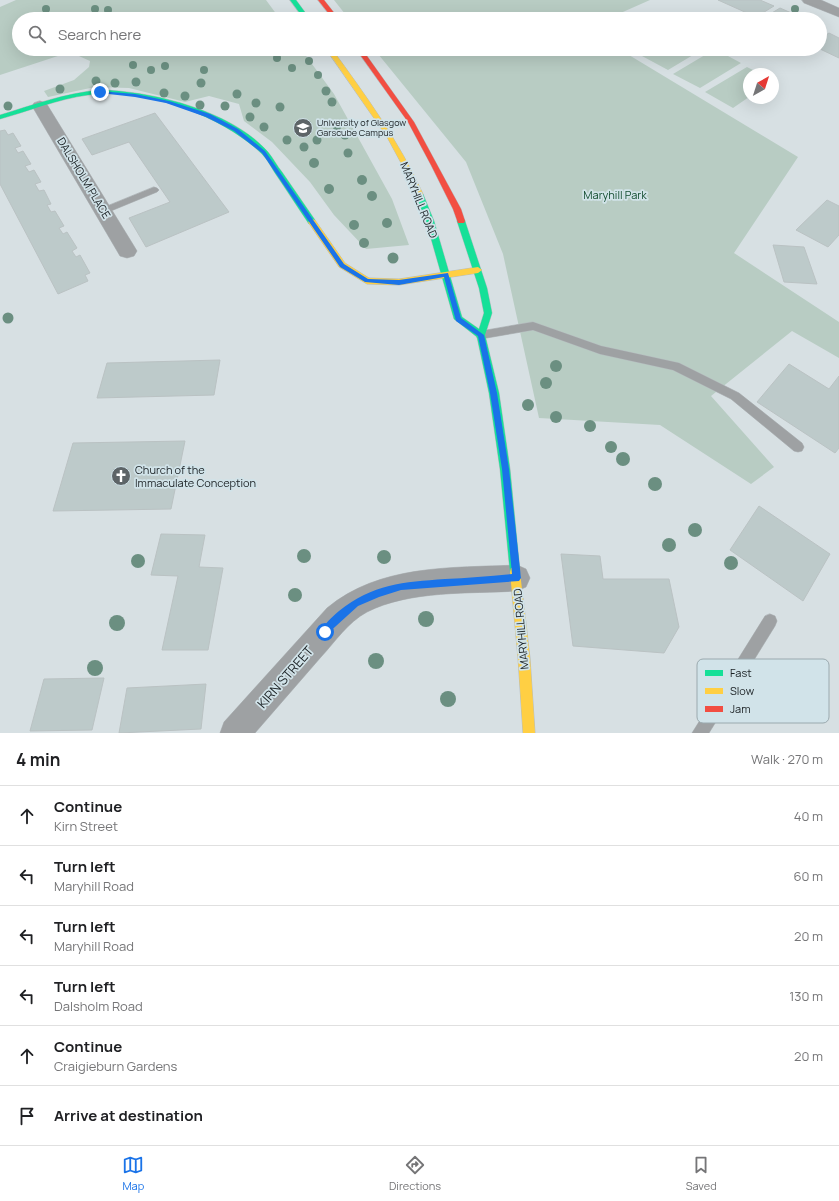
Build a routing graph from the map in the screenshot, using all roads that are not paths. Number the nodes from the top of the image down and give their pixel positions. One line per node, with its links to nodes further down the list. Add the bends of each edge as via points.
1 (293, 0): 4 (main road)
2 (321, 0): 5 (main road)
3 (809, 0): 6 (street)
4 (302, 12)
5 (330, 12)
6 (839, 13)
7 (334, 56): 15 (main road, MARYHILL ROAD, via 385,128 408,170 430,221)
8 (364, 56): 14 (main road, via 411,122 435,165 457,209)
9 (40, 106): 10 (main road); 12 (street, DALSHOLM PLACE); 15 (main road, via 78,95 100,92 135,95 167,102 208,116 236,130 264,152 342,265 367,281 399,282)
10 (0, 117)
11 (154, 190): 12 (lane)
12 (104, 211): 13 (street, DALSHOLM PLACE)
13 (127, 250)
14 (478, 270): 15 (main road); 16 (main road, via 488,313)
15 (446, 274): 16 (main road, MARYHILL ROAD, via 458,319)
16 (481, 335): 17 (lane, via 533,326 600,350 675,366 735,396); 18 (main road, MARYHILL ROAD, via 494,393)
17 (798, 447)
18 (517, 578): 22 (street, KIRN STREET, via 401,586 355,604 337,618); 23 (main road, MARYHILL ROAD)
19 (770, 620): 20 (lane)
20 (746, 659)
21 (706, 723): 24 (lane)
22 (235, 733)
23 (529, 733)
24 (700, 733)

